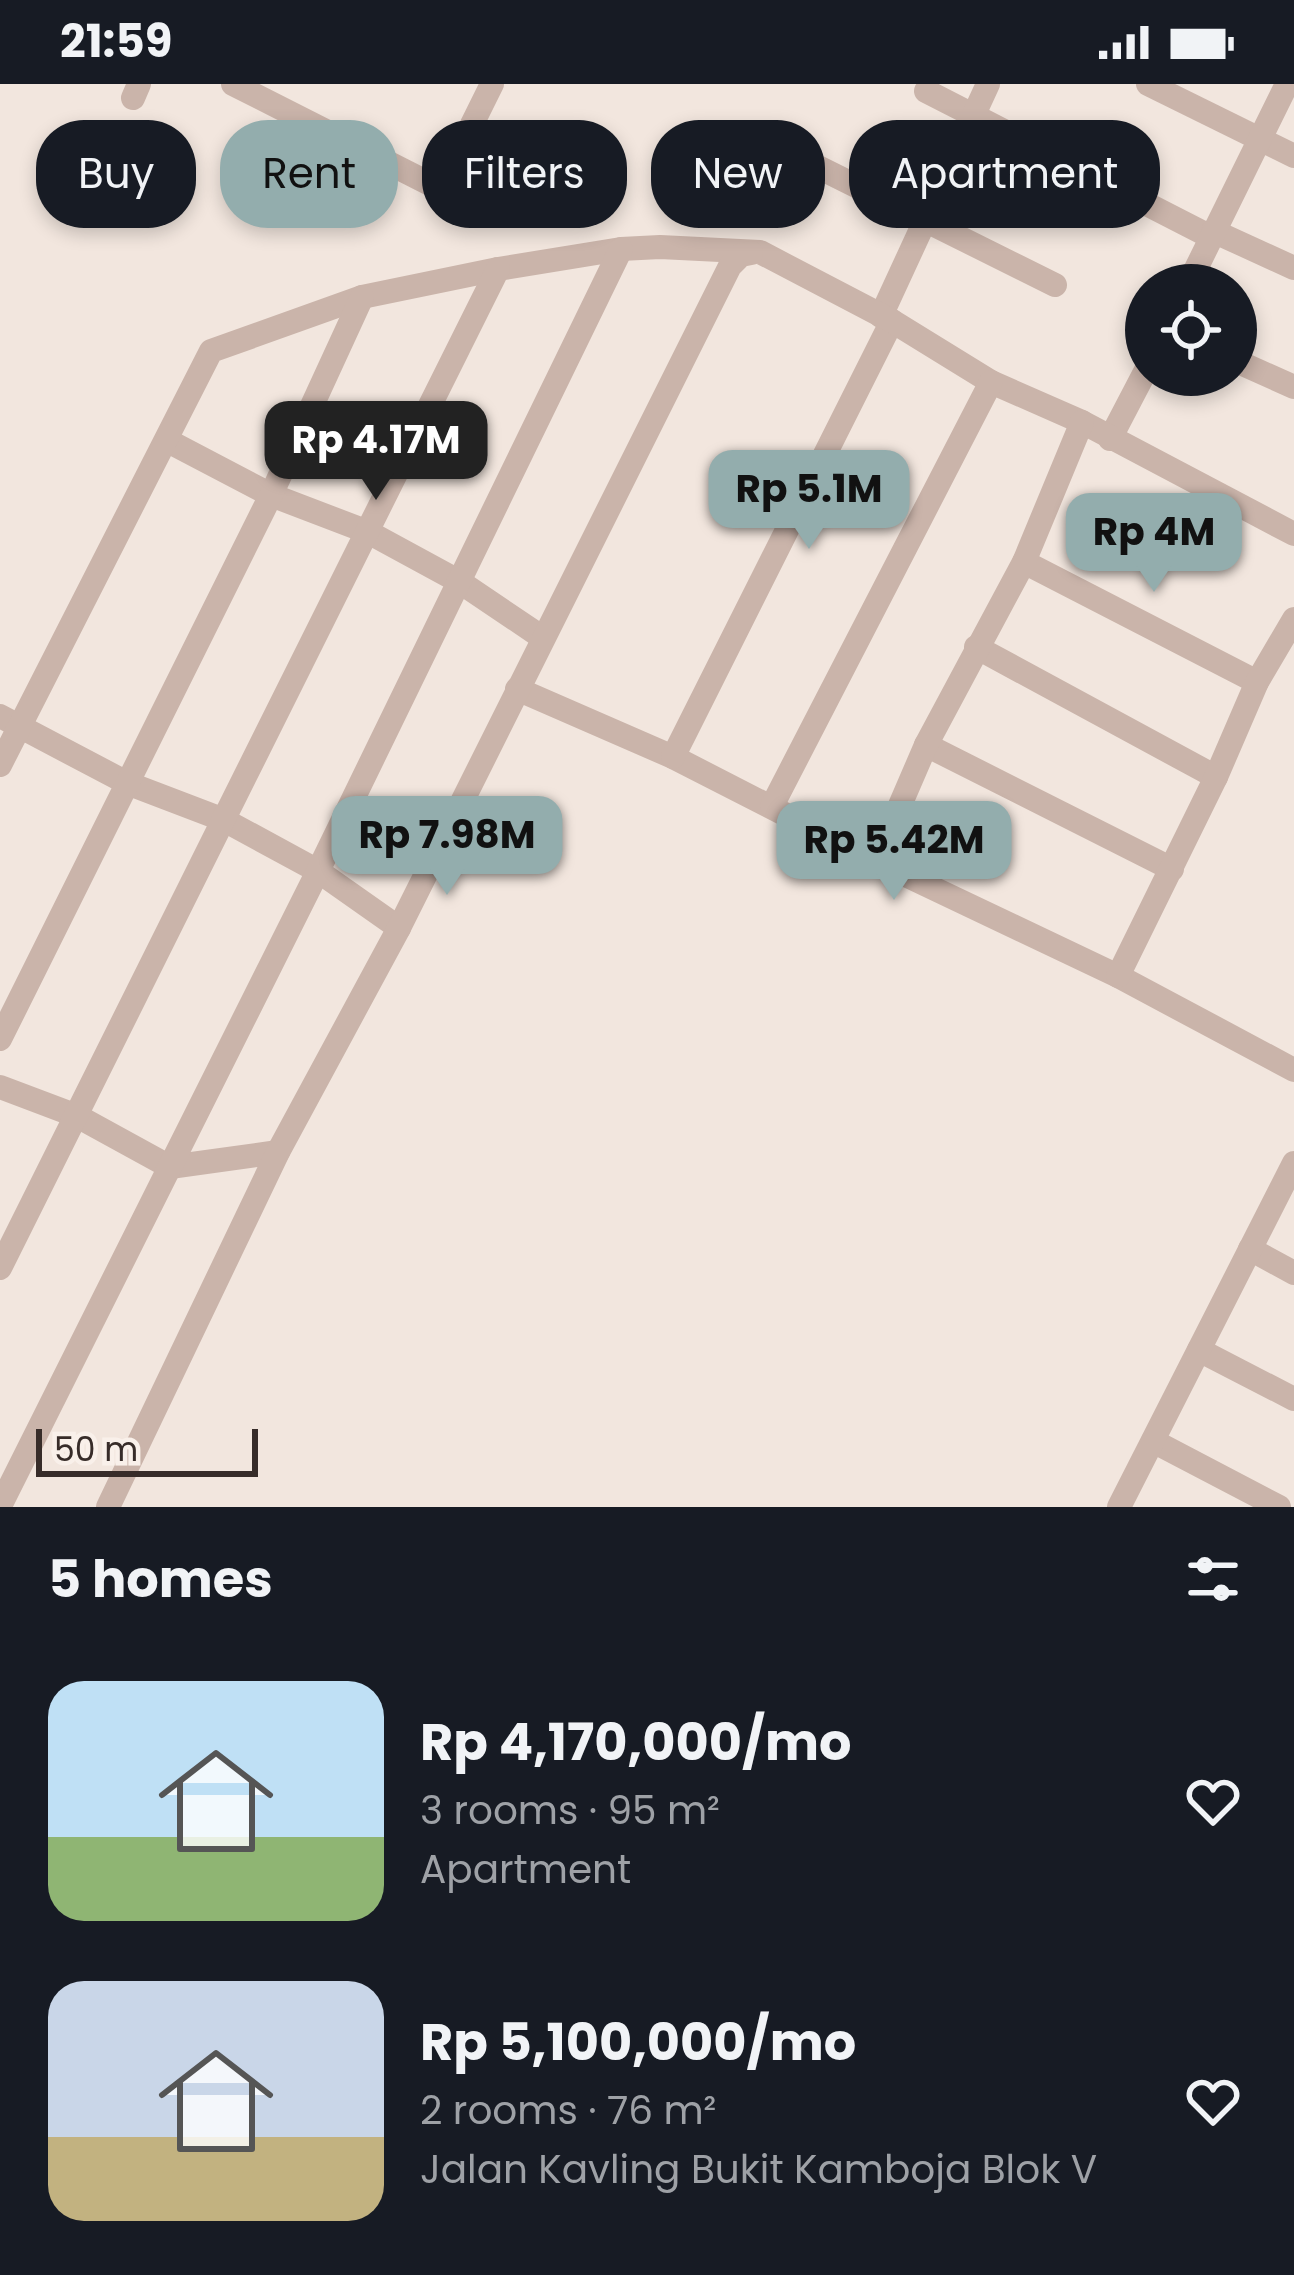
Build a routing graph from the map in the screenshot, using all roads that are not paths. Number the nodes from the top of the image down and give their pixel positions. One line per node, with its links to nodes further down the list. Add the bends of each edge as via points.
1 (233, 84): 5 (street, via 440,189)
2 (988, 84): 7 (street)
3 (1148, 84): 9 (street)
4 (1287, 84): 9 (street)
5 (488, 86)
6 (926, 91): 7 (street)
7 (973, 115): 8 (street); 13 (street)
8 (971, 120)
9 (1259, 138): 10 (street); 13 (street)
10 (1294, 156)
11 (921, 228): 21 (street)
12 (938, 228): 19 (street)
13 (1212, 234): 16 (street); 17 (street)
14 (621, 249): 15 (street); 18 (street); 33 (street)
15 (760, 252): 21 (street); 35 (street, via 741,254 730,266)
16 (1198, 264)
17 (1294, 268)
18 (498, 269): 20 (street); 30 (street)
19 (1055, 286)
20 (362, 297): 28 (street, via 212,351); 29 (street)
21 (886, 319): 23 (street); 41 (street)
22 (1257, 370): 24 (street)
23 (991, 382): 26 (street); 45 (street)
24 (1294, 387)
25 (1132, 396): 27 (street)
26 (1082, 422): 27 (street); 32 (street)
27 (1110, 439): 31 (street)
28 (168, 441): 29 (street); 39 (street)
29 (271, 495): 30 (street); 44 (street)
30 (368, 532): 33 (street); 46 (street)
31 (1294, 534)
32 (1024, 562): 36 (street); 37 (street)
33 (460, 582): 35 (street); 49 (street)
34 (1294, 620): 37 (street)
35 (543, 638): 38 (street)
36 (976, 647): 40 (street); 43 (street)
37 (1257, 682): 43 (street)
38 (517, 689): 41 (street); 50 (street)
39 (9, 721): 42 (street); 44 (street)
40 (926, 746): 47 (street); 48 (street)
41 (674, 757): 45 (street)
42 (0, 765)
43 (1216, 777): 48 (street)
44 (127, 783): 46 (street); 52 (street)
45 (772, 806): 47 (street)
46 (224, 820): 49 (street); 55 (street)
47 (876, 861): 51 (street)
48 (1172, 869): 51 (street)
49 (318, 871): 50 (street); 58 (street)
50 (399, 928): 56 (street)
51 (1118, 976): 53 (street)
52 (0, 1039)
53 (1294, 1070)
54 (0, 1087): 55 (street)
55 (77, 1116): 58 (street); 60 (street)
56 (278, 1152): 58 (street); 66 (street)
57 (1294, 1163): 59 (street)
58 (170, 1167): 65 (street)
59 (1250, 1249): 61 (street); 62 (street)
60 (0, 1268)
61 (1294, 1273)
62 (1199, 1350): 63 (street); 64 (street)
63 (1294, 1400)
64 (1153, 1441): 67 (street); 68 (street)
65 (0, 1506)
66 (108, 1507)
67 (1119, 1507)
68 (1279, 1507)

